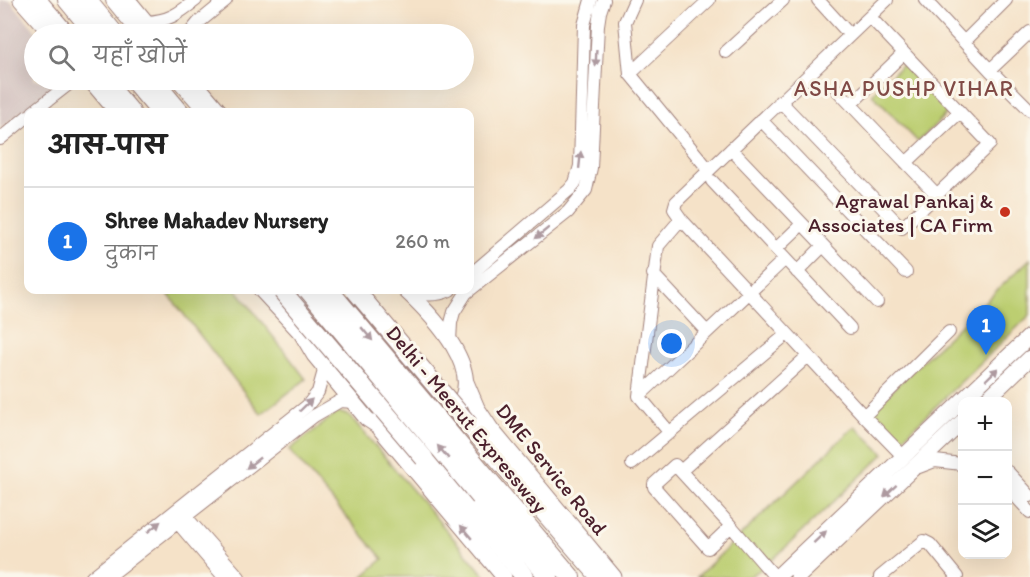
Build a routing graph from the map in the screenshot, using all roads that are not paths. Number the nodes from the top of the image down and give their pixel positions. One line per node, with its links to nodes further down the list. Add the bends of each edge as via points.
1 (21, 0): 19 (main road)
2 (37, 0): 20 (highway)
3 (67, 0): 21 (highway)
4 (87, 0): 22 (highway)
5 (114, 0): 23 (highway)
6 (128, 0): 24 (main road)
7 (196, 0): 25 (street, via 178,14)
8 (226, 0): 26 (street)
9 (591, 0): 60 (street, one-way to 9, via 575,183 580,166 584,25)
10 (604, 0): 61 (street, one-way to 61, via 598,25 591,168 586,190)
11 (635, 0): 33 (street, via 625,22)
12 (709, 0): 33 (street)
13 (783, 0): 30 (street)
14 (818, 0): 28 (street)
15 (887, 0): 18 (street)
16 (925, 0): 29 (street)
17 (1006, 0): 29 (street)
18 (870, 17): 28 (street); 31 (street)
19 (49, 24)
20 (54, 24)
21 (87, 24)
22 (107, 24)
23 (138, 24)
24 (140, 24)
25 (152, 24)
26 (197, 24)
27 (1030, 32): 32 (street)
28 (850, 35): 42 (street)
29 (964, 42): 32 (street)
30 (726, 52)
31 (904, 53): 43 (street); 52 (street)
32 (990, 70): 51 (street)
33 (630, 74): 58 (street)
34 (61, 90): 44 (street)
35 (98, 90): 45 (main road)
36 (112, 90): 46 (highway)
37 (146, 90): 47 (highway)
38 (159, 90): 48 (highway)
39 (190, 90): 49 (highway)
40 (201, 90): 50 (main road)
41 (837, 90): 43 (street)
42 (780, 101): 54 (street); 59 (street, via 902,228)
43 (851, 104): 57 (street)
44 (38, 108)
45 (114, 108)
46 (128, 108)
47 (168, 108)
48 (170, 108)
49 (206, 108)
50 (217, 108)
51 (1030, 110)
52 (960, 112): 57 (street); 59 (street, via 990,144)
53 (24, 119): 55 (street)
54 (761, 120): 56 (street); 68 (street)
55 (0, 139)
56 (731, 149): 58 (street); 63 (street)
57 (906, 163): 59 (street)
58 (710, 176): 62 (street, via 676,202 674,209); 65 (street)
59 (937, 195)
60 (554, 203): 61 (street); 66 (street)
61 (568, 212): 70 (street, one-way to 70)
62 (681, 219): 69 (street, via 659,244); 71 (street)
63 (802, 224): 64 (street); 65 (street)
64 (823, 246): 67 (street); 82 (street)
65 (780, 254): 67 (street); 71 (street)
66 (474, 272)
67 (797, 272): 83 (street)
68 (906, 272)
69 (653, 274): 84 (street); 94 (street)
70 (474, 287)
71 (749, 292): 84 (street); 87 (street)
72 (265, 294): 86 (main road)
73 (284, 294): 119 (highway, bridge)
74 (307, 294): 86 (main road, via 298,320)
75 (313, 294): 107 (highway, Delhi - Meerut Expressway, one-way to 75, bridge)
76 (332, 294): 107 (highway, Delhi - Meerut Expressway, one-way to 107, bridge)
77 (358, 294): 122 (highway, bridge)
78 (409, 294): 89 (main road, DME Service Road)
79 (419, 294): 80 (street)
80 (436, 294)
81 (465, 294): 89 (street, one-way to 89, via 454,312)
82 (877, 302)
83 (850, 328)
84 (707, 332): 94 (street)
85 (949, 332): 98 (street)
86 (301, 333): 92 (main road)
87 (787, 334): 90 (street); 101 (street)
88 (1030, 336): 96 (main road, one-way to 88)
89 (450, 341): 93 (main road, DME Service Road)
90 (808, 356): 98 (street); 105 (street)
91 (1030, 358): 95 (main road)
92 (325, 367): 97 (main road); 111 (street, one-way to 92, via 307,406 318,392)
93 (466, 381): 100 (main road, via 458,408 438,428 409,437 390,434); 123 (main road, DME Service Road, via 491,429)
94 (639, 396): 101 (street)
95 (995, 396)
96 (979, 397)
97 (354, 402): 100 (main road); 111 (street, one-way to 111, via 340,401 314,416)
98 (864, 416): 102 (street)
99 (958, 422): 102 (main road)
100 (377, 425): 118 (main road, one-way to 100)
101 (670, 433): 104 (street)
102 (908, 463): 103 (street); 113 (main road, one-way to 113); 124 (main road, one-way to 102)
103 (958, 463)
104 (632, 464)
105 (682, 470): 112 (street); 112 (street, via 675,465 654,487 706,547)
106 (1012, 476): 109 (street)
107 (487, 491): 120 (highway, Delhi - Meerut Expressway); 121 (highway, Delhi - Meerut Expressway)
108 (1012, 492): 110 (street)
109 (1030, 496)
110 (1030, 512)
111 (178, 515): 114 (street, one-way to 111); 115 (street); 116 (street); 117 (street)
112 (731, 526): 124 (street)
113 (805, 575)
114 (92, 577)
115 (108, 577)
116 (224, 577)
117 (239, 577)
118 (504, 577)
119 (525, 577)
120 (549, 577)
121 (571, 577)
122 (600, 577)
123 (614, 577)
124 (776, 577)
125 (880, 577): 126 (street, via 924,541)
126 (957, 577)

